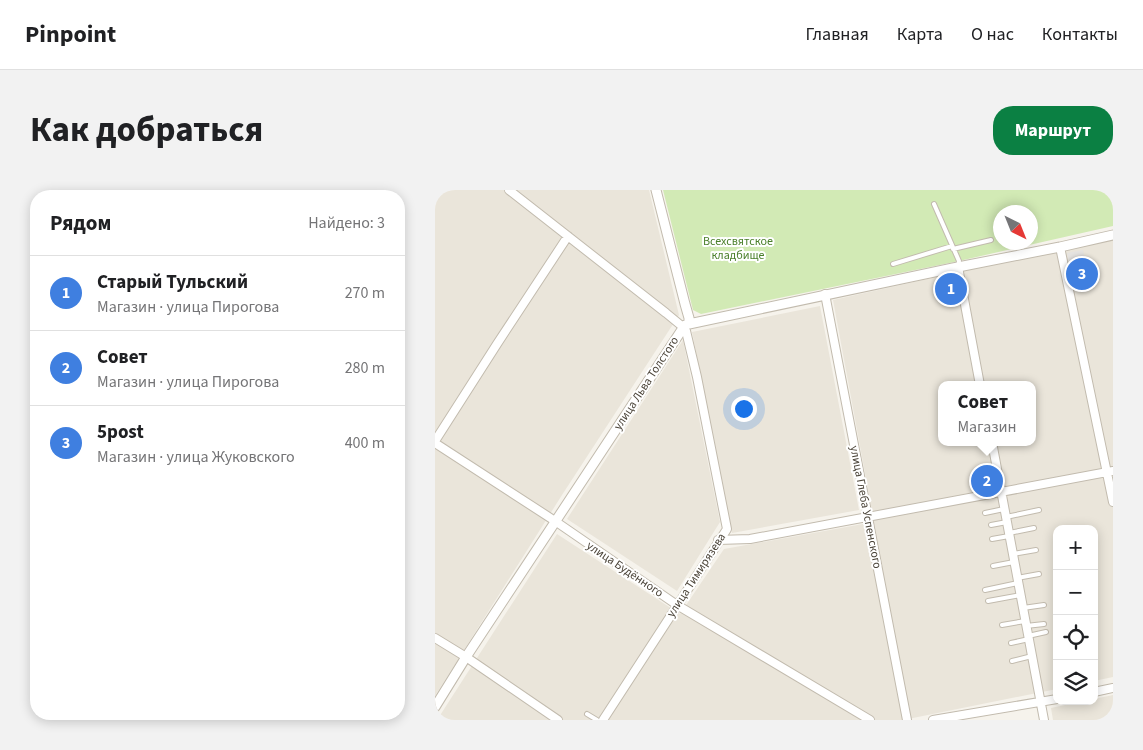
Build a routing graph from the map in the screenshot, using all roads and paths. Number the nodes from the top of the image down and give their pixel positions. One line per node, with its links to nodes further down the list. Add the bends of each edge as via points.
1 (509, 190): 5 (street)
2 (656, 190): 12 (street, улица Тимирязева, via 689,318)
3 (934, 204): 7 (lane)
4 (1113, 235): 8 (street)
5 (568, 236): 12 (street); 14 (street)
6 (991, 240): 7 (lane)
7 (953, 247): 9 (lane); 10 (lane)
8 (1060, 247): 10 (street); 16 (street)
9 (893, 264)
10 (958, 266): 11 (street); 13 (street)
11 (825, 294): 12 (street); 22 (street, улица Глеба Успенского)
12 (686, 325): 23 (street, улица Льва Толстого); 28 (street, улица Тимирязева, via 727,529)
13 (980, 381)
14 (435, 442): 23 (street, улица Будённого)
15 (993, 446): 17 (street)
16 (1110, 472): 17 (street); 18 (street)
17 (1001, 493): 21 (street); 22 (street)
18 (1113, 502)
19 (1039, 510): 21 (lane)
20 (985, 513): 21 (lane)
21 (1006, 516): 24 (lane); 26 (street)
22 (868, 517): 28 (street, via 750,540); 60 (street, улица Глеба Успенского)
23 (555, 521): 37 (street, улица Будённого); 48 (street, улица Льва Толстого)
24 (991, 525)
25 (1035, 528): 26 (lane)
26 (1009, 534): 27 (lane); 30 (street)
27 (992, 539)
28 (719, 540): 37 (street, улица Тимирязева)
29 (1036, 550): 30 (lane)
30 (1014, 558): 31 (lane); 33 (street)
31 (993, 566)
32 (1039, 574): 33 (lane)
33 (1018, 580): 34 (lane); 35 (street)
34 (985, 590)
35 (1021, 596): 36 (lane); 39 (street)
36 (988, 602)
37 (677, 604): 58 (street, улица Тимирязева); 59 (street, улица Будённого)
38 (1044, 605): 39 (lane)
39 (1023, 608): 40 (street)
40 (1026, 624): 41 (lane); 42 (lane); 44 (street)
41 (1043, 624)
42 (1002, 625)
43 (1047, 632): 44 (lane)
44 (1029, 637): 46 (lane); 47 (street)
45 (435, 638): 48 (street)
46 (1011, 643)
47 (1032, 656): 49 (lane); 53 (street)
48 (466, 657): 54 (street, улица Льва Толстого); 56 (street)
49 (1012, 661)
50 (1113, 688): 51 (street)
51 (1098, 691)
52 (1053, 701): 53 (street)
53 (1041, 703): 61 (street); 62 (street)
54 (435, 707)
55 (587, 714): 57 (lane)
56 (558, 720)
57 (597, 720)
58 (603, 720)
59 (870, 720)
60 (907, 720)
61 (933, 720)
62 (1044, 720)

